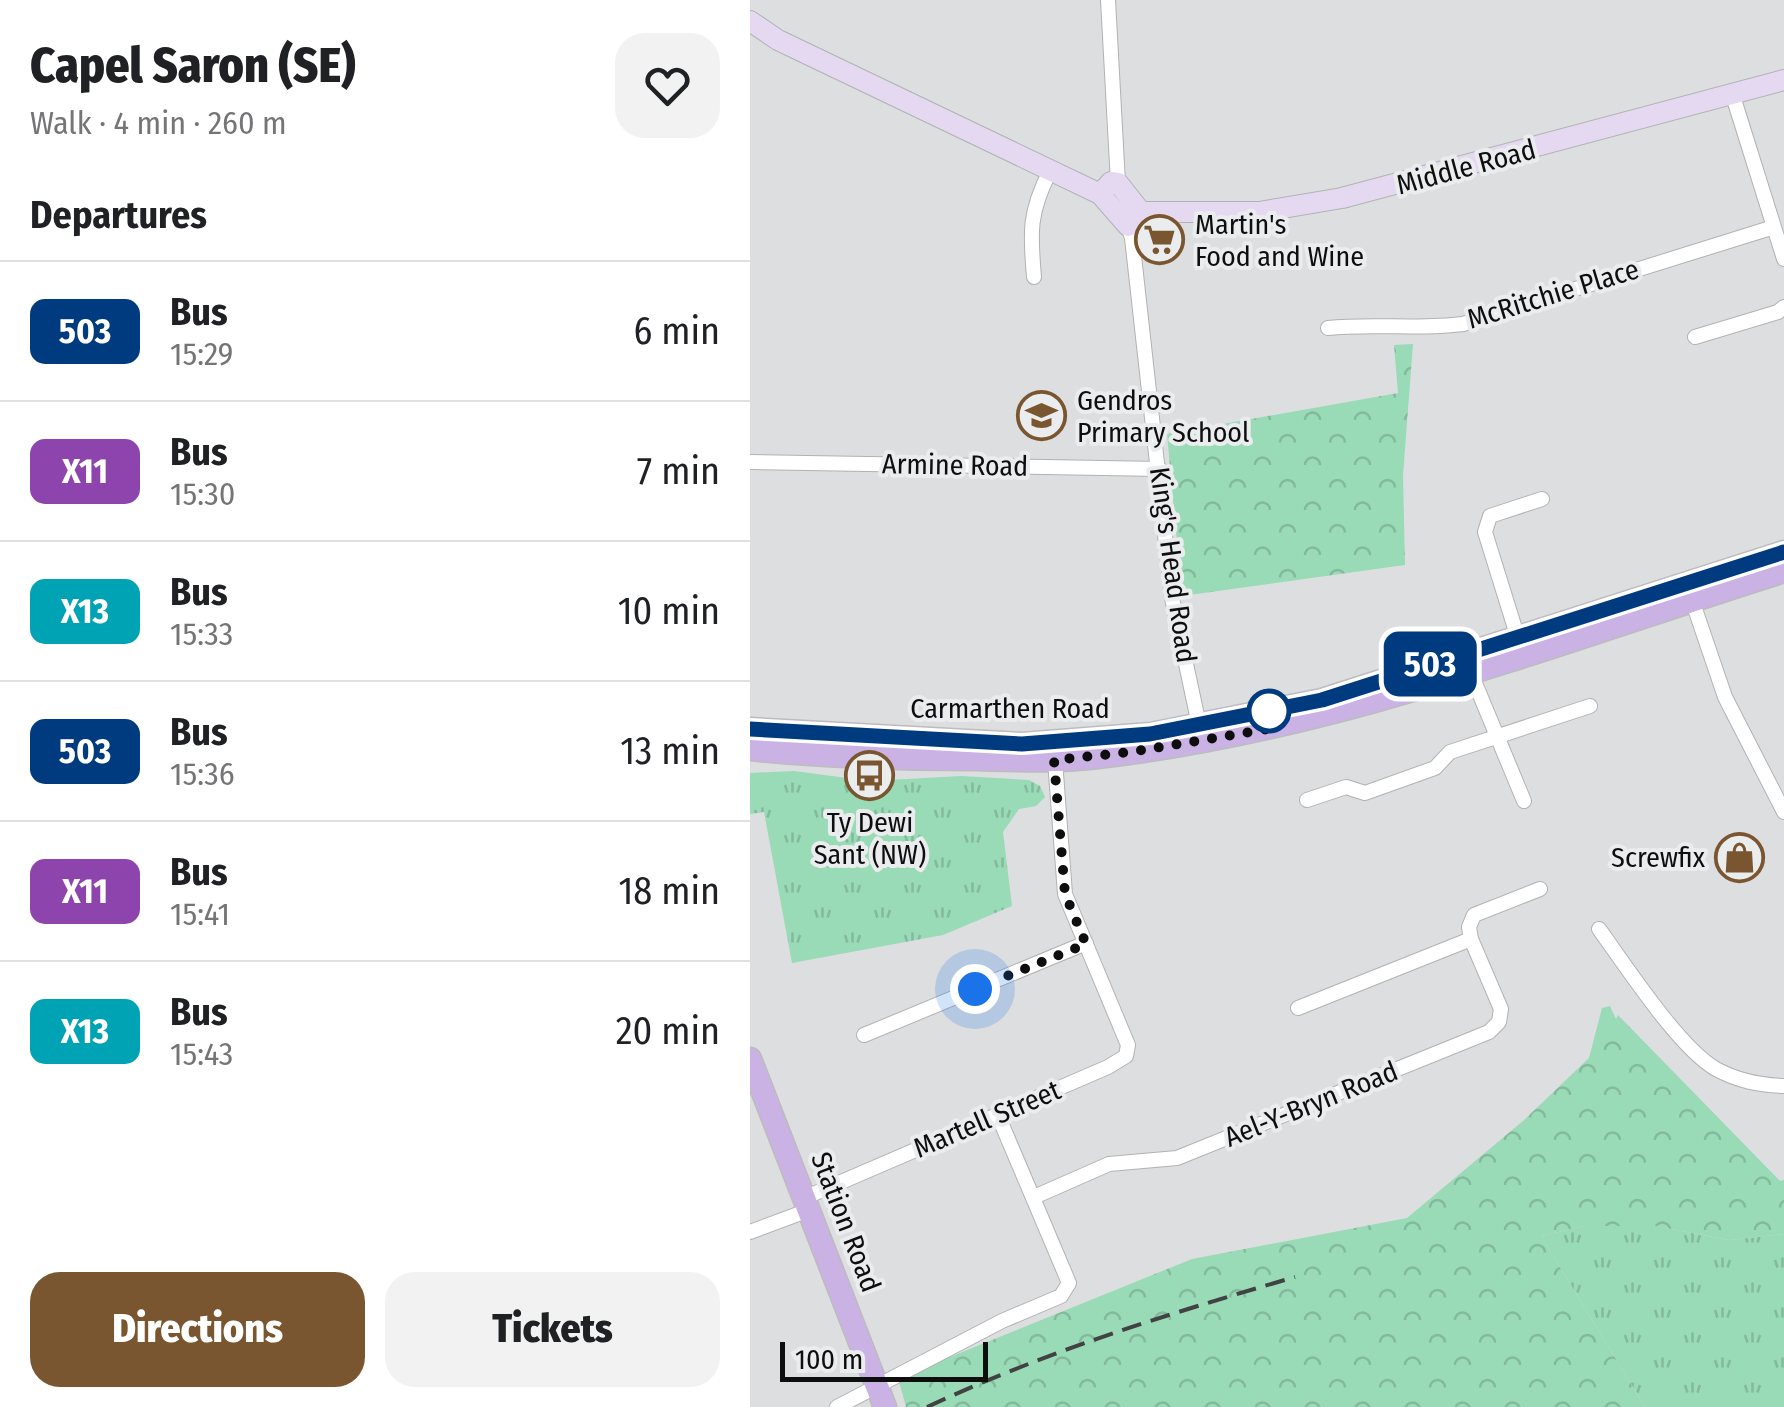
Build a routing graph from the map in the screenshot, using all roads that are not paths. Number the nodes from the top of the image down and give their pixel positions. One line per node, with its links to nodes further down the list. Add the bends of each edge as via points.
1 (1108, 0): 6 (street)
2 (750, 21): 5 (street)
3 (1784, 80): 4 (street, Middle Road)
4 (1732, 93): 7 (street, Middle Road, via 1398,186 1258,212); 8 (street)
5 (1050, 171): 6 (street); 10 (street, via 1030,222)
6 (1109, 188): 7 (street)
7 (1135, 219): 15 (street, King's Head Road)
8 (1774, 227): 9 (street); 12 (street, McRitchie Place, via 1463,324)
9 (1784, 258)
10 (1034, 277)
11 (1784, 307): 13 (street)
12 (1328, 328)
13 (1696, 337)
14 (750, 462): 15 (street, Armine Road)
15 (1160, 468): 23 (street, King's Head Road, via 1172,598)
16 (1542, 498): 20 (street, via 1485,523)
17 (1784, 552): 20 (main road, Carmarthen Road)
18 (1784, 571): 19 (main road, Carmarthen Road)
19 (1692, 600): 21 (main road, Carmarthen Road); 30 (street, via 1725,697)
20 (1517, 635): 23 (main road, Carmarthen Road, via 1322,700)
21 (1470, 671): 25 (street); 27 (main road, Carmarthen Road, via 1268,729)
22 (1590, 706): 25 (street)
23 (1199, 725): 24 (main road, Carmarthen Road, via 1130,738 1022,744)
24 (750, 729)
25 (1497, 737): 28 (street, via 1365,793 1346,787); 29 (street)
26 (750, 749): 27 (main road, Carmarthen Road, via 878,759)
27 (1054, 760): 34 (street, Martell Street, via 1065,894)
28 (1306, 800)
29 (1524, 802)
30 (1784, 812)
31 (1540, 889): 33 (street, via 1474,915)
32 (1599, 930): 38 (street, via 1688,1046 1714,1068 1754,1085)
33 (1471, 938): 35 (street); 40 (street, Ael-Y-Bryn Road, via 1501,1010 1489,1032 1177,1158 1109,1164)
34 (1086, 944): 36 (street); 39 (street, Martell Street, via 1128,1045 1126,1056)
35 (1298, 1008)
36 (864, 1035)
37 (750, 1059): 41 (main road, Station Road)
38 (1784, 1086)
39 (997, 1113): 40 (street); 41 (street, Martell Street)
40 (1034, 1197): 43 (street, via 1069,1283 1061,1296 1002,1321)
41 (806, 1204): 42 (street, Martell Street); 43 (main road, Station Road)
42 (750, 1232)
43 (880, 1394): 44 (street)
44 (837, 1407)

